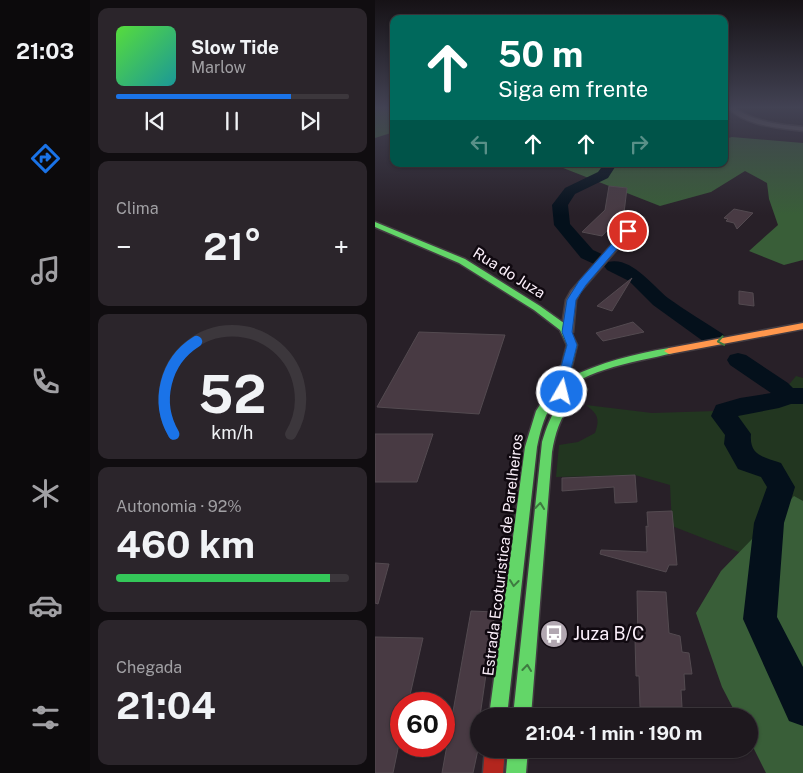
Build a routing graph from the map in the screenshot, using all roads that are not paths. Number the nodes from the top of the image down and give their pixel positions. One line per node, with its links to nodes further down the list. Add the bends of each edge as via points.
1 (639, 218): 4 (street, via 576,291 571,300)
2 (375, 224): 4 (main road, Rua do Juza, via 462,262 545,314)
3 (803, 326): 6 (main road, Estrada Ecoturistica de Parelheiros, one-way to 6, via 627,360 596,370)
4 (567, 332): 6 (main road, via 572,345)
5 (803, 334): 7 (main road, Estrada Ecoturistica de Parelheiros, via 629,369 587,385)
6 (561, 389): 7 (main road); 8 (main road, Estrada Ecoturistica de Parelheiros, via 541,411)
7 (568, 400): 9 (main road, Estrada Ecoturistica de Parelheiros, via 559,411)
8 (533, 436): 9 (main road); 10 (main road, Estrada Ecoturistica de Parelheiros, one-way to 10)
9 (549, 437): 11 (main road, Estrada Ecoturistica de Parelheiros, one-way to 9, via 533,576)
10 (500, 708)
11 (523, 708)
12 (494, 758): 14 (main road)
13 (517, 758): 15 (main road)
14 (493, 773)
15 (516, 773)

